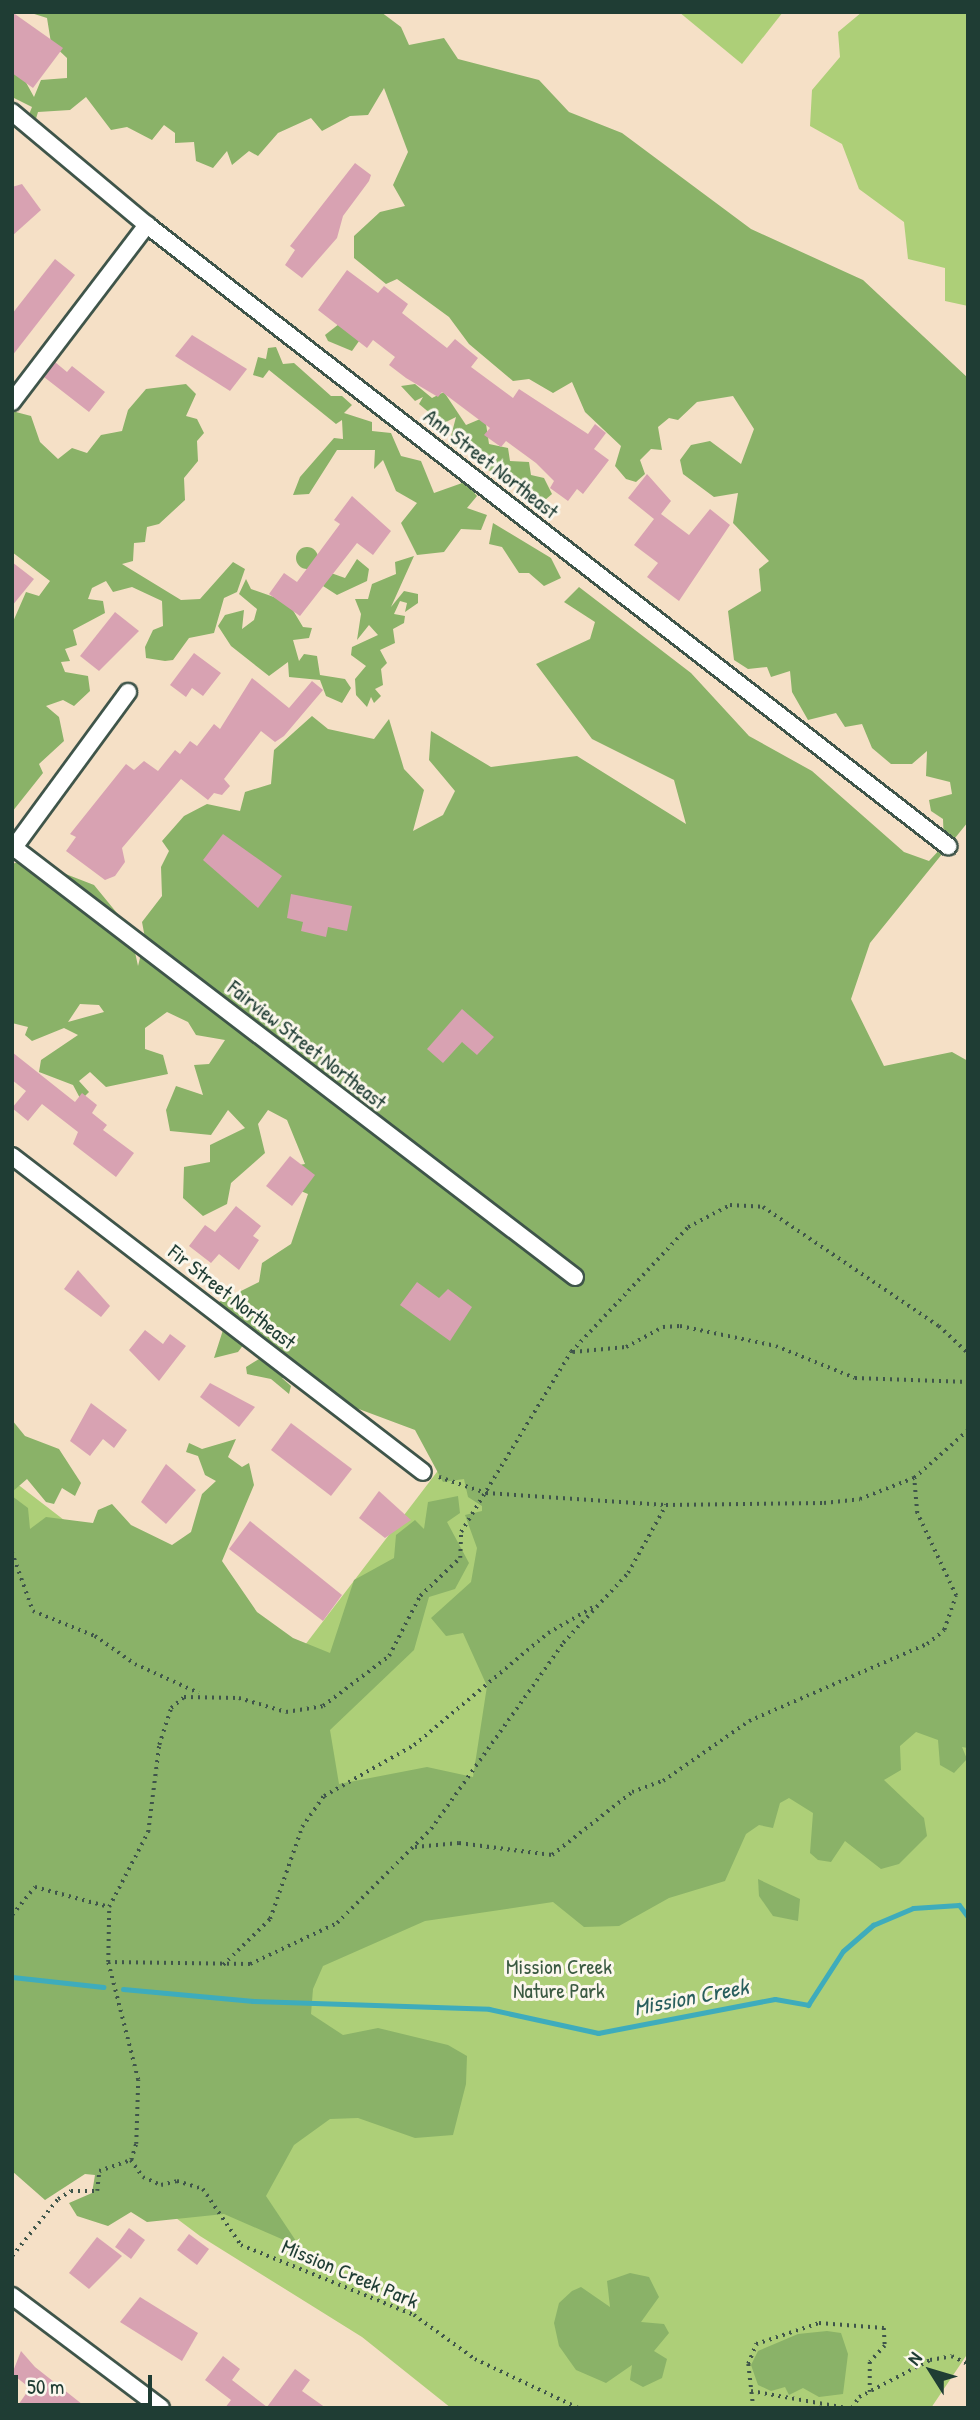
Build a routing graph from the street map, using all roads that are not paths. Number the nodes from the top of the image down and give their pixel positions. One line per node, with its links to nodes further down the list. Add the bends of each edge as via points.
1 (12, 112): 2 (street, Ann Street Northeast)
2 (147, 225): 3 (street); 5 (street, Ann Street Northeast)
3 (12, 402)
4 (128, 692): 6 (street)
5 (948, 846)
6 (13, 848): 8 (street, Fairview Street Northeast)
7 (12, 1156): 9 (street, Fir Street Northeast)
8 (575, 1277)
9 (424, 1472)
10 (12, 2296): 11 (street)
11 (161, 2408)

